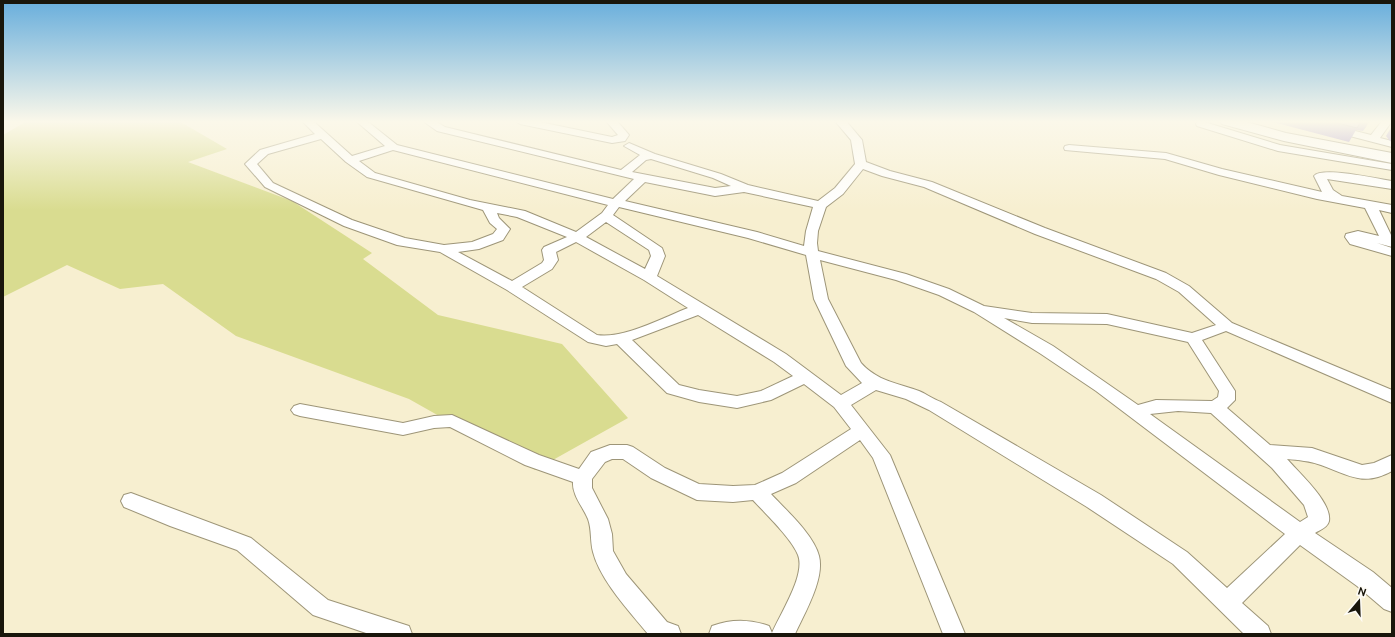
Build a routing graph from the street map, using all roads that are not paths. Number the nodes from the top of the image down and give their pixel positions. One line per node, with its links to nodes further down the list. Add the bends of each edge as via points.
1 (268, 151): 29 (street, via 251,164 269,186 348,223 402,242)
2 (340, 151): 13 (street)
3 (381, 151): 13 (street)
4 (408, 151): 21 (street)
5 (531, 151): 16 (street)
6 (639, 151): 11 (street)
7 (860, 151): 14 (street)
8 (1108, 151): 20 (street, via 1166,156 1219,172)
9 (1294, 151): 15 (street)
10 (1355, 151): 12 (main road)
11 (651, 156): 16 (street, via 642,158); 19 (street, via 717,176)
12 (1392, 158)
13 (350, 160): 24 (street, via 370,174)
14 (861, 164): 22 (street, via 839,190); 35 (street, via 886,174 928,184 1040,231 1161,276 1184,289)
15 (1392, 167)
16 (624, 173): 17 (street)
17 (642, 178): 19 (street, via 715,192); 21 (street)
18 (1392, 185): 20 (street, via 1331,175 1320,176 1328,192)
19 (744, 188): 22 (street)
20 (1339, 200): 23 (street)
21 (616, 203): 26 (street); 30 (street, via 752,235)
22 (820, 205): 30 (street, via 810,243)
23 (1370, 205): 25 (street); 28 (street)
24 (488, 207): 27 (street, via 520,214); 29 (street, via 494,220 504,229 498,237 474,246)
25 (1392, 209)
26 (606, 216): 27 (street); 31 (street, via 655,248 658,256)
27 (577, 237): 31 (street); 32 (street, via 549,250 552,260 547,266)
28 (1391, 246)
29 (444, 249): 32 (street)
30 (813, 254): 34 (street, via 901,277 944,292); 39 (street, via 821,299 854,366 861,376)
31 (649, 277): 33 (street)
32 (512, 287): 37 (street, via 593,339 606,342)
33 (699, 309): 37 (street); 38 (street)
34 (979, 309): 36 (street, via 1032,318 1107,319); 44 (street, via 1047,350)
35 (1227, 326): 36 (street); 40 (street)
36 (1193, 338): 42 (street, via 1227,391 1226,400)
37 (622, 339): 38 (street, via 673,388 699,396 737,402 764,396)
38 (806, 376): 41 (street)
39 (873, 384): 41 (street); 52 (street, via 913,396 935,406 1094,501 1180,558)
40 (1392, 397)
41 (840, 403): 45 (street)
42 (1215, 407): 44 (street, via 1156,406); 46 (street)
43 (300, 410): 48 (street, via 403,429 452,421 532,460)
44 (1134, 412): 51 (street)
45 (862, 430): 49 (street, via 789,478); 59 (street, via 881,455)
46 (1266, 451): 47 (street, via 1317,456 1362,473 1379,470); 51 (street, via 1311,499 1317,509 1319,521)
47 (1392, 462)
48 (584, 478): 49 (street, via 598,457 610,452 627,452 658,473 697,492); 55 (street, via 582,488 598,519 603,552 618,581 659,630)
49 (757, 492): 58 (street, via 801,542 809,556 806,584)
50 (131, 501): 54 (street, via 244,544 321,608)
51 (1299, 533): 52 (street); 53 (street, via 1365,579)
52 (1228, 602): 60 (street)
53 (1392, 602)
54 (401, 634)
55 (670, 634)
56 (720, 634): 57 (street)
57 (761, 634)
58 (783, 634)
59 (954, 634)
60 (1260, 634)

